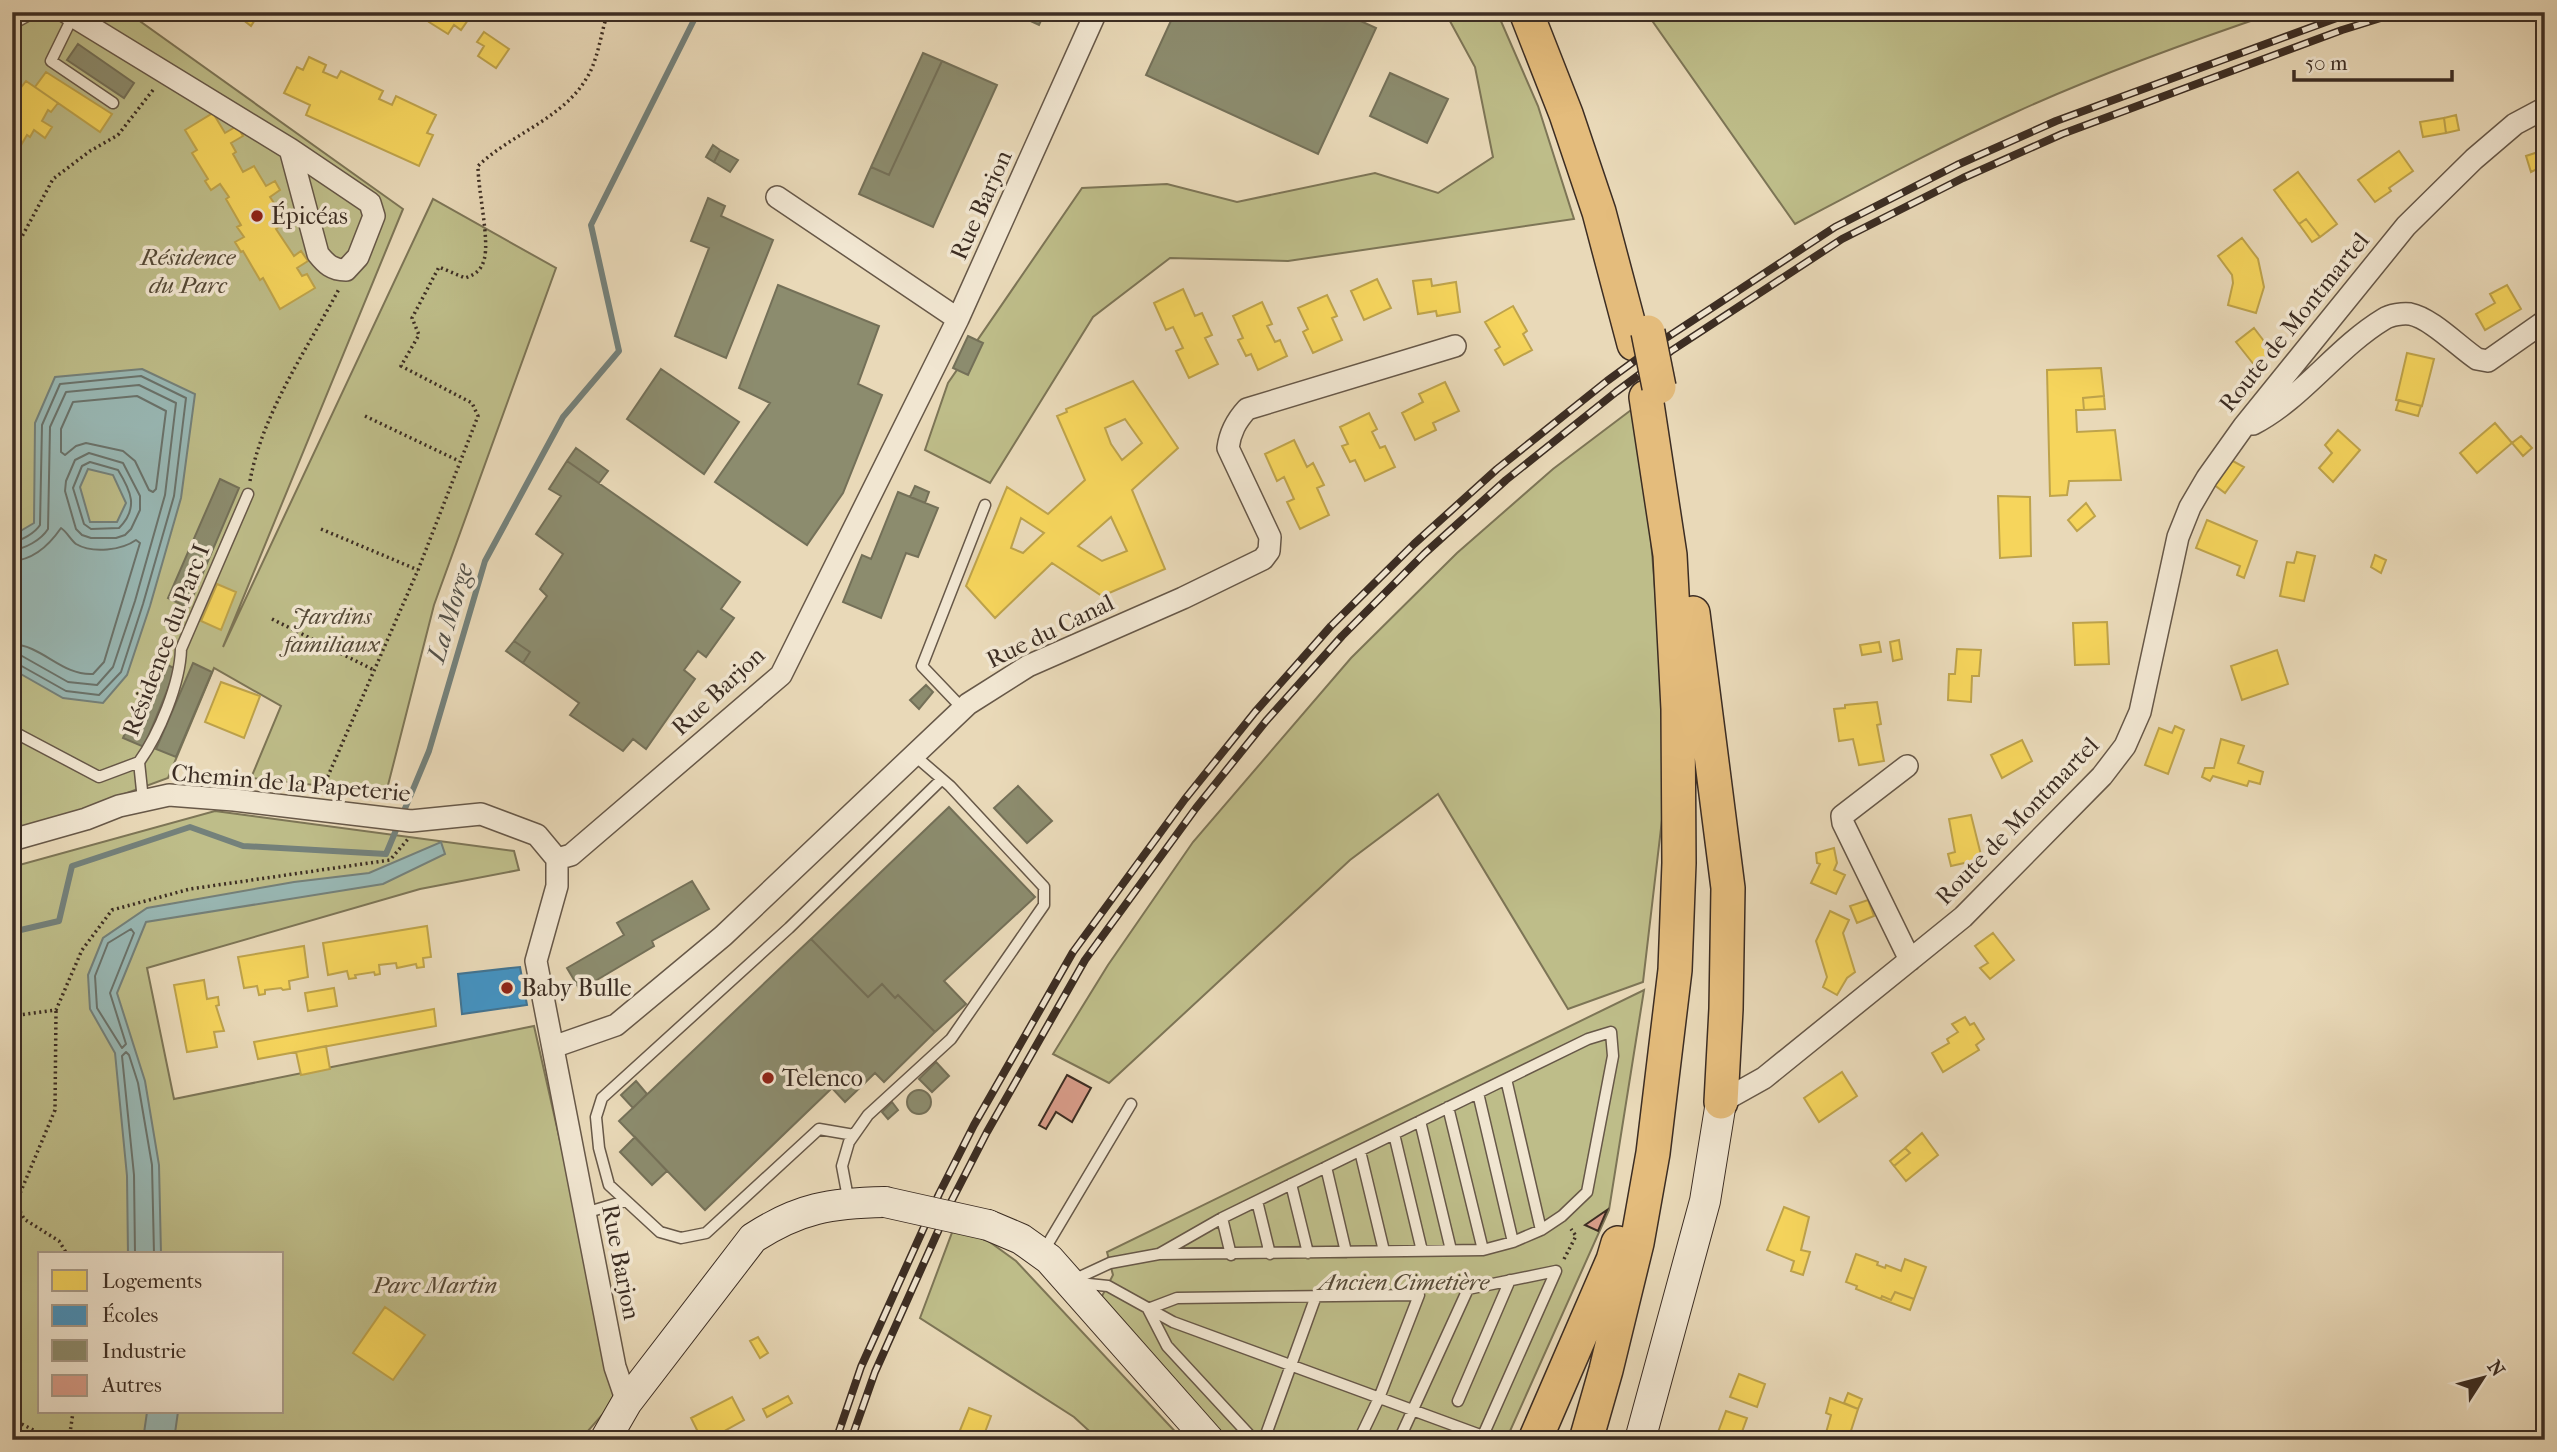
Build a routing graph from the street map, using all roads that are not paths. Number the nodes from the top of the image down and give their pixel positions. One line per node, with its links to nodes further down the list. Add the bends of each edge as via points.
1 (23, 12): 6 (street)
2 (1096, 12): 11 (street, Rue Barjon)
3 (1526, 12): 13 (main road, via 1566,114)
4 (1544, 12): 13 (main road, via 1614,208)
5 (70, 14): 7 (lane, via 51,61); 9 (street)
6 (12, 18)
7 (113, 103)
8 (2545, 108): 16 (street, Route de Montmartel, via 2515,124 2406,226)
9 (290, 149): 9 (street, via 318,254 336,270 346,270 358,257 374,216 370,204)
10 (776, 197): 11 (street)
11 (958, 319): 28 (street, Rue Barjon, via 781,675 571,855)
12 (2545, 321): 16 (street, via 2488,361 2477,359 2423,319 2408,313 2386,317 2280,407)
13 (1641, 338): 15 (main road, bridge)
14 (1455, 346): 20 (street, Rue du Canal, via 1247,409 1229,436 1228,449 1270,537 1263,559 1028,666)
15 (1652, 392): 19 (main road); 30 (main road, via 1670,555 1678,709)
16 (2244, 426): 29 (street, Route de Montmartel, via 2207,478 2178,537 2140,712 2125,746 2102,776 1963,917)
17 (248, 494): 23 (lane, Résidence du Parc I, via 181,649 180,670 150,746)
18 (985, 505): 20 (lane, via 922,666)
19 (1685, 554): 34 (main road, via 1728,888); 78 (main road, via 1694,708 1691,971 1678,1089 1652,1247)
20 (963, 709): 22 (street, Rue du Canal)
21 (12, 731): 23 (lane, Résidence du Parc I, via 99,777)
22 (914, 755): 25 (lane); 31 (street, Rue du Canal, via 723,936 616,1025)
23 (139, 762): 26 (lane, Résidence du Parc I)
24 (1908, 766): 29 (street, via 1842,816)
25 (942, 779): 39 (lane, via 1044,887 1044,905 951,1039 868,1115); 43 (lane, via 789,928 602,1098 596,1117 599,1148 609,1185)
26 (143, 800): 27 (street, Chemin de la Papeterie); 28 (street, Chemin de la Papeterie, via 169,795 414,821 481,814 537,835)
27 (12, 840)
28 (557, 859): 31 (street, Rue Barjon, via 557,886 537,961)
29 (1910, 960): 34 (street, Route de Montmartel, via 1764,1078)
30 (1675, 970): 76 (main road, via 1642,1153 1613,1260); 77 (main road, via 1637,1243)
31 (553, 1047): 46 (street, Rue Barjon)
32 (1506, 1079): 33 (lane); 48 (lane); 48 (lane, via 1611,1032 1613,1056 1587,1192)
33 (1478, 1093): 36 (lane); 49 (lane)
34 (1721, 1102): 79 (street, via 1705,1201)
35 (1131, 1104): 56 (lane)
36 (1448, 1107): 37 (lane); 51 (lane)
37 (1420, 1121): 38 (lane); 50 (lane)
38 (1394, 1134): 40 (lane); 53 (lane)
39 (853, 1135): 43 (lane, via 819,1129 706,1233 681,1238 660,1232); 45 (lane, via 842,1166)
40 (1360, 1151): 41 (lane); 52 (lane)
41 (1326, 1167): 42 (lane); 54 (lane)
42 (1291, 1184): 44 (lane); 55 (lane)
43 (625, 1201): 46 (lane)
44 (1257, 1201): 47 (lane); 58 (lane)
45 (849, 1203): 56 (street, bridge, via 885,1202 988,1225 1021,1239); 67 (street, via 819,1207 778,1222 753,1238)
46 (585, 1213): 67 (street, Rue Barjon, via 615,1367)
47 (1222, 1218): 57 (lane); 59 (lane)
48 (1541, 1230): 49 (lane)
49 (1513, 1241): 51 (lane)
50 (1451, 1250): 51 (lane); 53 (lane)
51 (1483, 1250)
52 (1384, 1251): 53 (lane); 54 (lane)
53 (1422, 1251)
54 (1346, 1252): 55 (lane)
55 (1308, 1253): 58 (lane)
56 (1041, 1254): 61 (street)
57 (1159, 1254): 59 (lane); 61 (lane, via 1110,1264)
58 (1270, 1254): 59 (lane)
59 (1231, 1255)
60 (1510, 1280): 66 (lane); 68 (lane, via 1468,1289); 69 (lane, via 1556,1271)
61 (1069, 1282): 63 (lane, via 1108,1286); 71 (street)
62 (1316, 1296): 63 (lane, via 1177,1298); 64 (lane); 65 (lane, via 1419,1294)
63 (1148, 1309): 64 (lane); 72 (lane, via 1167,1346)
64 (1291, 1366): 65 (lane); 73 (lane)
65 (1378, 1398): 68 (lane); 74 (lane)
66 (1458, 1401)
67 (627, 1402): 70 (street)
68 (1411, 1410): 69 (lane); 75 (lane)
69 (1482, 1438)
70 (605, 1440)
71 (1209, 1440)
72 (1254, 1440)
73 (1264, 1440)
74 (1359, 1440)
75 (1399, 1440)
76 (1535, 1440)
77 (1586, 1440)
78 (1602, 1440)
79 (1640, 1440)

